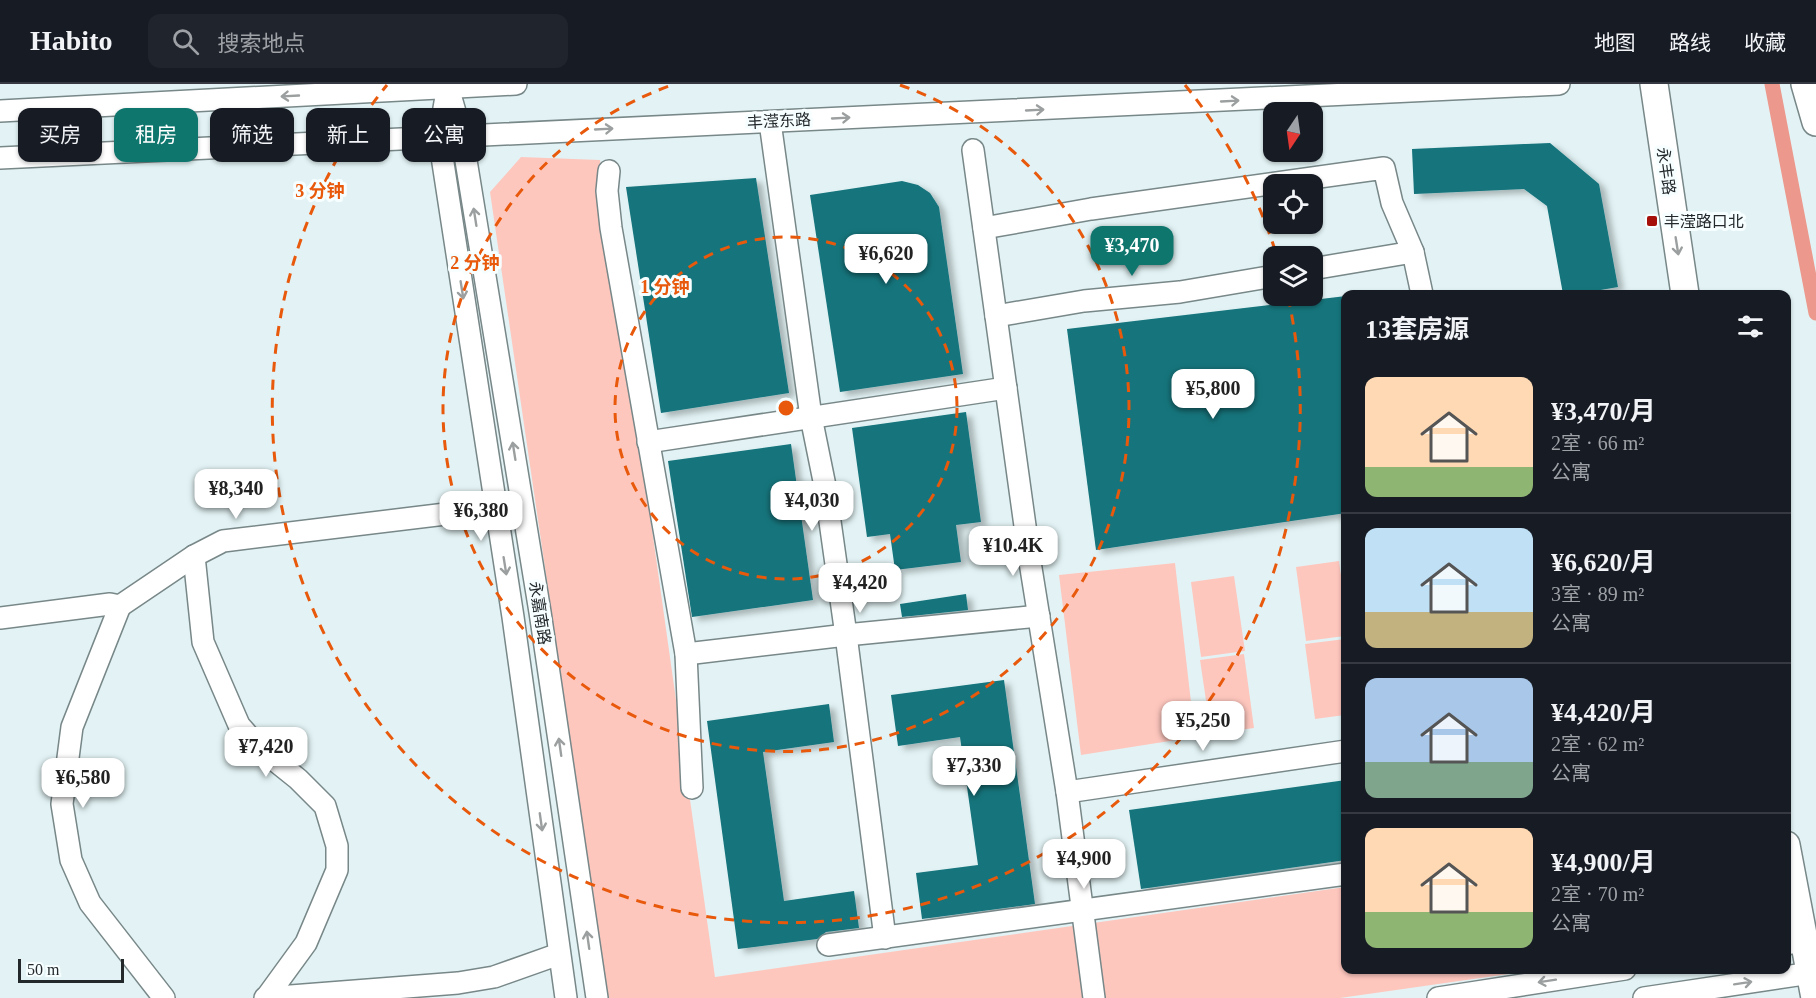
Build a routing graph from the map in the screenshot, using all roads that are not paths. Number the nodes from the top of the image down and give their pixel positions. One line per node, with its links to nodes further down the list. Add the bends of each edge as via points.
1 (516, 84): 5 (street)
2 (1559, 84): 9 (street, 丰滢东路, one-way to 2)
3 (1654, 84): 23 (main road, 永丰路, one-way to 23)
4 (1805, 84): 10 (main road)
5 (447, 86): 6 (street, 永嘉南路); 7 (street, 永嘉南路); 8 (street, one-way to 8)
6 (444, 108)
7 (454, 108)
8 (0, 111)
9 (770, 122): 11 (street, 丰滢东路, one-way to 9); 26 (street)
10 (1816, 122)
11 (486, 135)
12 (402, 139): 14 (street, 丰滢东路)
13 (973, 150): 18 (street)
14 (0, 158)
15 (443, 162): 28 (street, 永嘉南路, one-way to 28)
16 (466, 162): 50 (street, 永嘉南路, one-way to 16, via 538,600)
17 (609, 171): 27 (street, via 611,228)
18 (984, 228): 19 (street, via 1384,168 1392,203); 24 (street)
19 (1413, 252): 20 (street); 22 (street)
20 (1323, 267)
21 (1263, 278): 24 (street)
22 (1421, 290)
23 (1683, 290)
24 (996, 316): 25 (street)
25 (1006, 388): 26 (street); 31 (street)
26 (811, 417): 27 (street); 33 (street)
27 (648, 442): 34 (street)
28 (495, 508): 29 (street, via 223,541); 44 (street, 永嘉南路, one-way to 44)
29 (194, 556): 30 (street); 48 (street, via 203,642 239,725 325,806 337,846 337,870 306,943)
30 (120, 606): 32 (street); 47 (street, via 72,728 62,804 71,860 90,903)
31 (1039, 616): 33 (street); 37 (street)
32 (0, 618)
33 (846, 635): 34 (street); 41 (street)
34 (686, 654): 36 (street)
35 (1341, 752): 37 (street)
36 (692, 788)
37 (1067, 792): 40 (street)
38 (1341, 875): 40 (street)
39 (1791, 894): 42 (main road)
40 (1083, 911): 41 (street); 51 (street)
41 (885, 939): 43 (street)
42 (1796, 943): 46 (main road)
43 (828, 945)
44 (560, 954): 48 (street, via 485,979); 49 (street, 永嘉南路)
45 (1593, 974): 52 (street, one-way to 52)
46 (1813, 985): 53 (street, one-way to 46)
47 (164, 998)
48 (265, 998)
49 (566, 998)
50 (597, 998)
51 (1094, 998)
52 (1438, 998)
53 (1644, 998)

